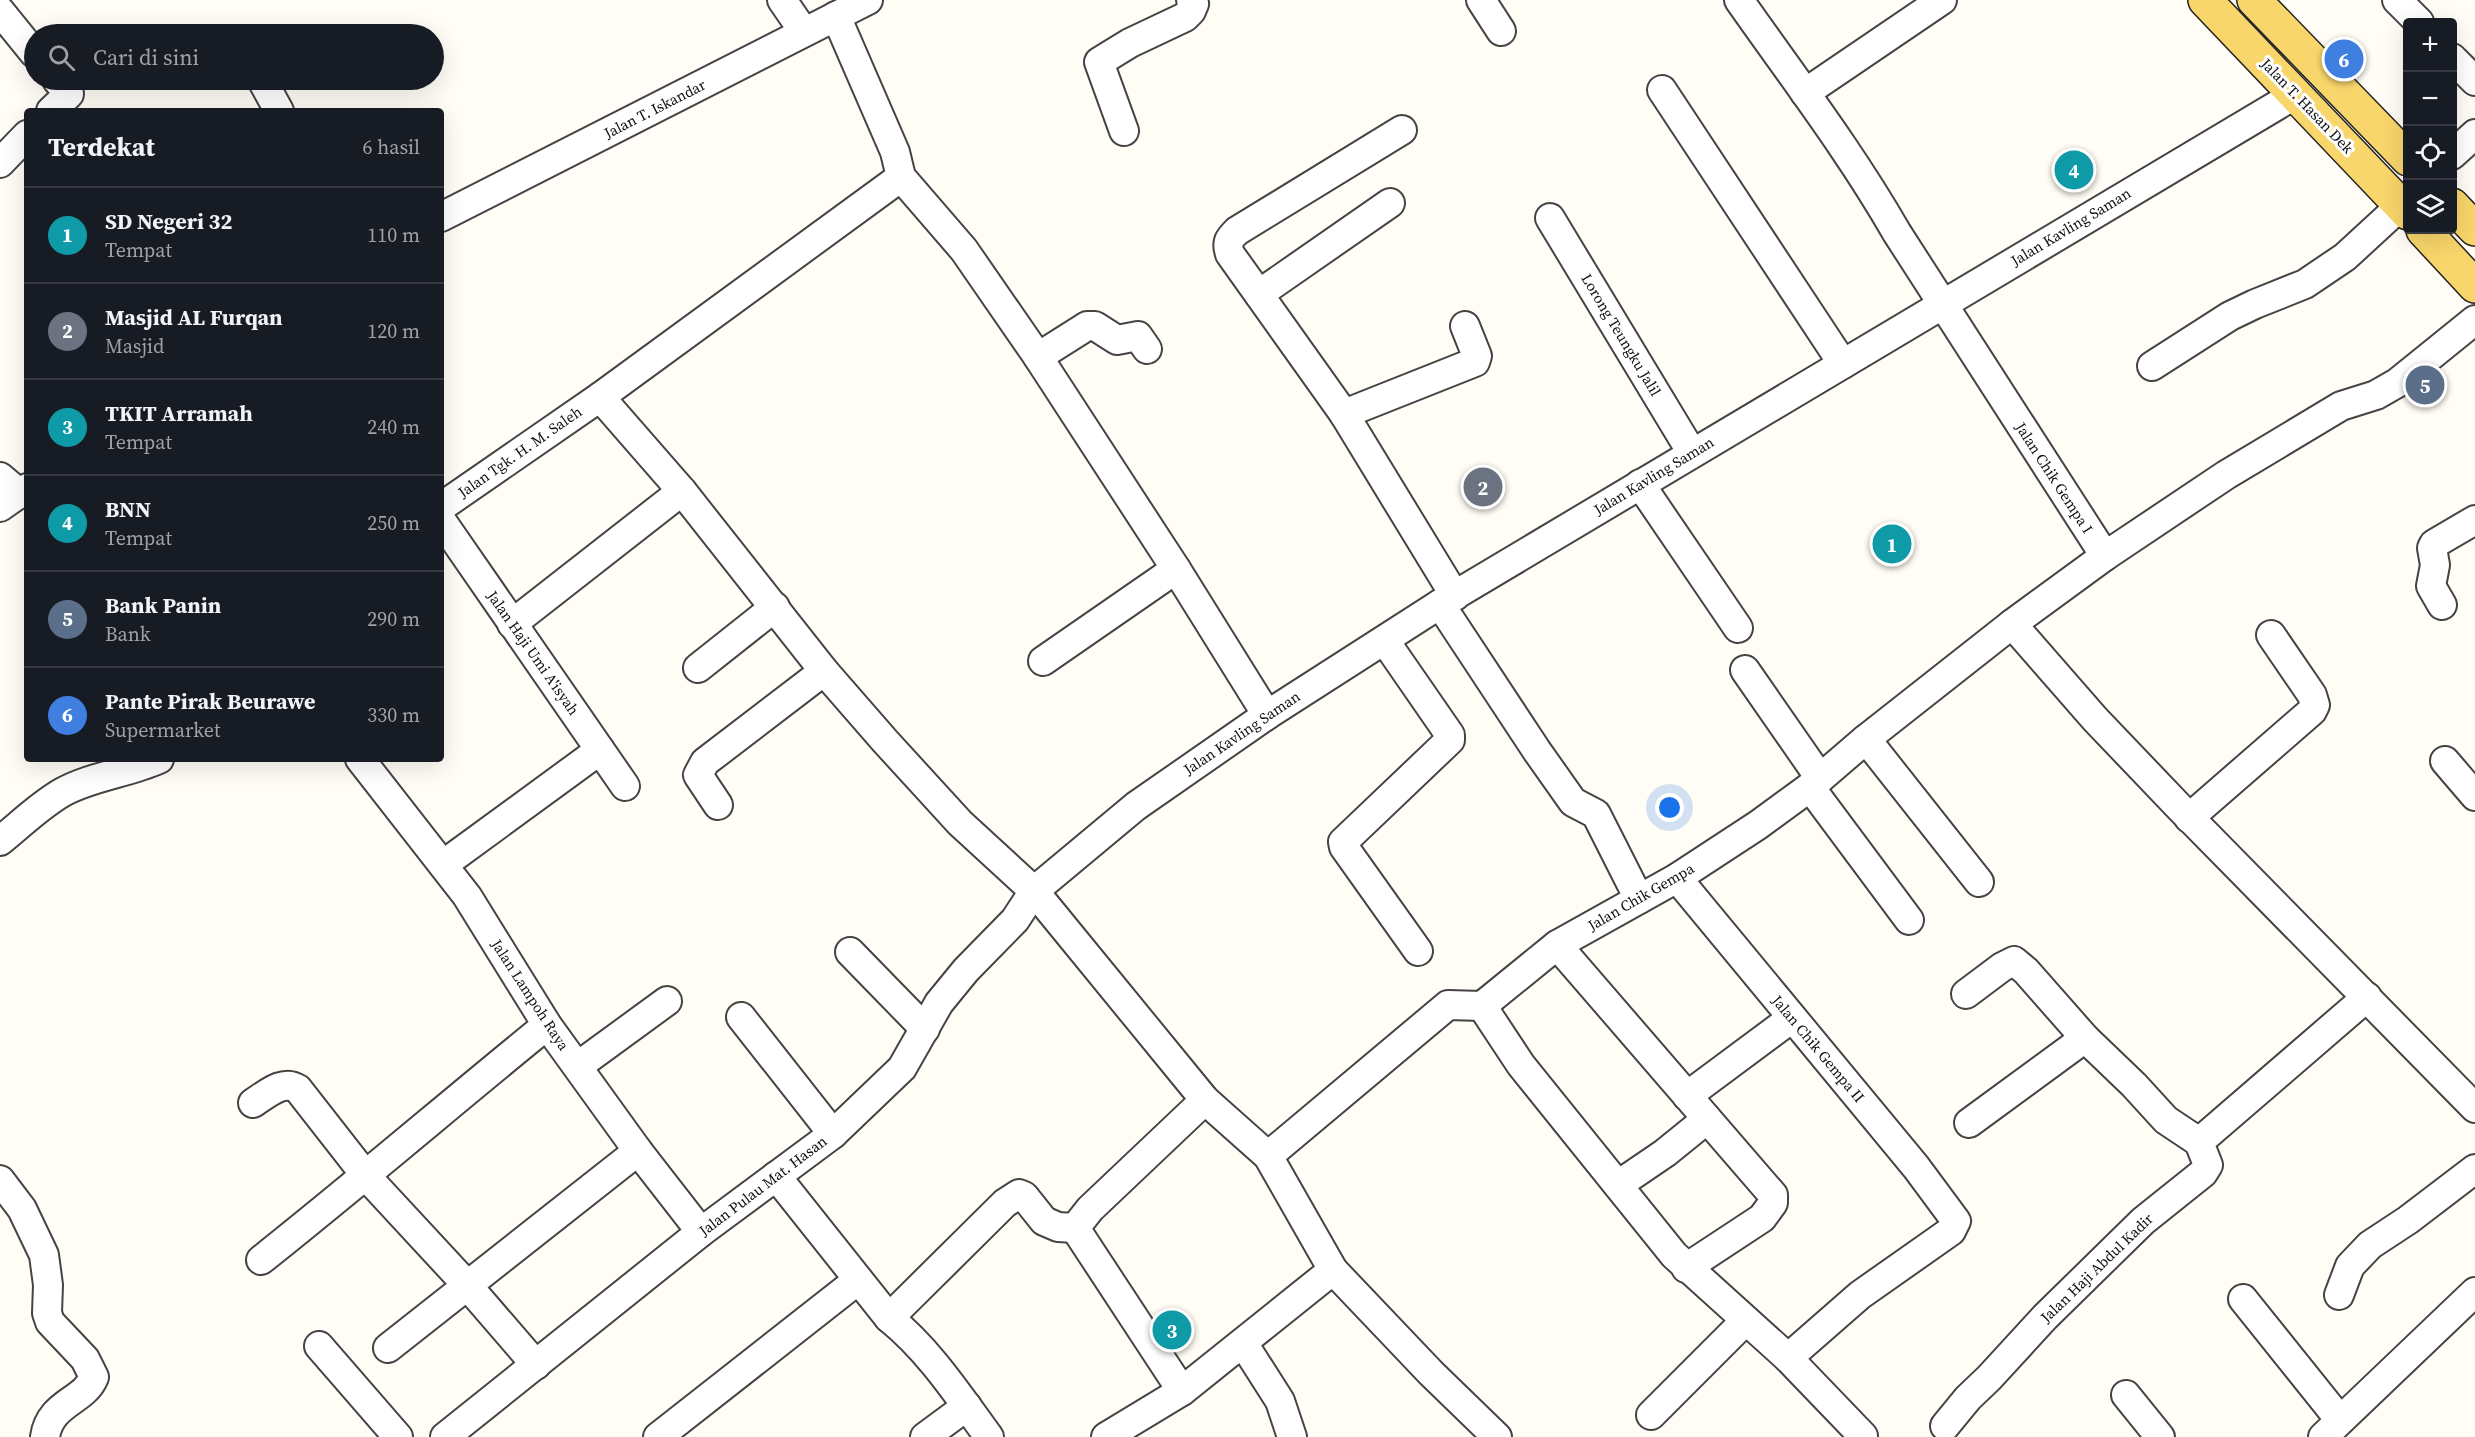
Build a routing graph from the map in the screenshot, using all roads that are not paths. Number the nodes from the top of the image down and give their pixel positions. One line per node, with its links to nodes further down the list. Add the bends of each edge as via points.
1 (782, 0): 14 (street)
2 (868, 0): 11 (street, Jalan T. Iskandar)
3 (1191, 0): 25 (street, via 1194,4 1185,17 1099,62)
4 (1481, 0): 13 (street)
5 (1739, 0): 21 (street, Jalan Chik Gempa I)
6 (1942, 0): 21 (street)
7 (2205, 0): 22 (main road, Jalan T. Hasan Dek)
8 (2397, 0): 12 (street)
9 (2262, 3): 30 (main road)
10 (0, 11): 15 (street)
11 (836, 16): 14 (street, Jalan T. Iskandar); 32 (street, via 895,152)
12 (2415, 18)
13 (1501, 31)
14 (804, 32): 37 (street, Jalan T. Iskandar)
15 (24, 40)
16 (2457, 63): 17 (street)
17 (2475, 81)
18 (66, 90): 23 (street, via 69,94)
19 (267, 90): 24 (street)
20 (1662, 90): 48 (street)
21 (1805, 93): 43 (street, Jalan Chik Gempa I, via 1872,190)
22 (2296, 94): 34 (main road, Jalan T. Hasan Dek); 43 (street, Jalan Kavling Saman)
23 (54, 108)
24 (277, 108)
25 (1124, 130)
26 (1402, 130): 42 (street, via 1229,238 1230,254)
27 (2475, 134): 29 (street)
28 (24, 138): 31 (street)
29 (2457, 150)
30 (2403, 154)
31 (0, 163)
32 (902, 177): 47 (street, via 964,250); 50 (street, Jalan Tgk. H. M. Saleh)
33 (1390, 203): 42 (street)
34 (2403, 204)
35 (2403, 208): 49 (street, via 2306,284 2230,316)
36 (2457, 210): 39 (main road)
37 (444, 215)
38 (1550, 218): 52 (street, Lorong Teungku Jalil)
39 (2475, 229)
40 (2427, 234): 41 (main road)
41 (2475, 286)
42 (1259, 294): 51 (street)
43 (1942, 303): 48 (street, Jalan Kavling Saman); 58 (street, Jalan Chik Gempa I)
44 (2475, 320): 58 (street, via 2397,384 2312,423)
45 (1466, 326): 51 (street, via 1477,356 1474,362)
46 (1147, 349): 47 (street, via 1137,336 1117,340 1095,326 1087,326)
47 (1038, 357): 59 (street)
48 (1843, 364): 52 (street, Jalan Kavling Saman)
49 (2152, 366)
50 (600, 397): 54 (street); 55 (street, Jalan Tgk. H. M. Saleh)
51 (1344, 414): 60 (street)
52 (1692, 453): 53 (street, Jalan Kavling Saman)
53 (1640, 484): 60 (street, Jalan Kavling Saman); 65 (street)
54 (682, 490): 62 (street); 63 (street)
55 (444, 505)
56 (2475, 520): 61 (street, via 2432,548 2432,586)
57 (444, 524): 63 (street, Jalan Haji Umi A'isyah)
58 (2105, 556): 64 (street)
59 (1176, 569): 68 (street); 72 (street)
60 (1448, 600): 67 (street, Jalan Kavling Saman); 88 (street, via 1537,751 1573,802 1596,814)
61 (2442, 604)
62 (775, 607): 69 (street); 70 (street)
63 (512, 624): 74 (street, Jalan Haji Umi A'isyah)
64 (2012, 624): 73 (street, Jalan Chik Gempa); 82 (street)
65 (1738, 628)
66 (2271, 636): 82 (street, via 2315,705)
67 (1385, 641): 72 (street, Jalan Kavling Saman); 91 (street, via 1450,740 1343,842)
68 (1043, 661)
69 (698, 668)
70 (824, 670): 81 (street, via 705,762 699,776); 87 (street, via 960,823)
71 (1745, 670): 78 (street)
72 (1267, 715): 87 (street, Jalan Kavling Saman, via 1136,806)
73 (1866, 739): 78 (street, Jalan Chik Gempa); 86 (street)
74 (600, 750): 79 (street, Jalan Haji Umi A'isyah); 84 (street)
75 (153, 762): 83 (street, via 62,793)
76 (362, 762): 99 (street, Jalan Lampoh Raya, via 467,896)
77 (2445, 762): 80 (street)
78 (1815, 783): 85 (street, Jalan Chik Gempa); 89 (street)
79 (625, 786)
80 (2475, 796)
81 (718, 805)
82 (2189, 818): 94 (street)
83 (0, 841)
84 (455, 856)
85 (1677, 878): 88 (street, Jalan Chik Gempa); 98 (street, Jalan Chik Gempa II)
86 (1979, 882)
87 (1034, 891): 100 (street, Jalan Pulau Mat. Hasan, via 1015,920 966,969 939,1003); 105 (street)
88 (1639, 899): 90 (street, Jalan Chik Gempa)
89 (1909, 920)
90 (1557, 945): 96 (street, Jalan Chik Gempa); 104 (street)
91 (1418, 951)
92 (850, 952): 100 (street)
93 (1965, 994): 101 (street, via 2014,961)
94 (2367, 997): 103 (street); 110 (street)
95 (667, 1001): 102 (street)
96 (1482, 1006): 112 (street, via 1448,1005); 117 (street, via 1521,1065)
97 (741, 1017): 109 (street)
98 (1792, 1018): 104 (street); 133 (street, Jalan Chik Gempa II, via 1956,1221 1951,1231 1860,1295)
99 (547, 1025): 102 (street, Jalan Lampoh Raya); 114 (street)
100 (925, 1029): 109 (street, Jalan Pulau Mat. Hasan, via 902,1068)
101 (2085, 1038): 108 (street); 110 (street, via 2166,1120)
102 (578, 1066): 111 (street, Jalan Lampoh Raya)
103 (2470, 1091)
104 (1687, 1096): 107 (street)
105 (1205, 1100): 112 (street); 118 (street, via 1090,1209)
106 (253, 1103): 114 (street, via 291,1084)
107 (1707, 1119): 117 (street); 121 (street, via 1773,1195 1773,1203 1762,1218)
108 (1969, 1123)
109 (833, 1134): 115 (street, Jalan Pulau Mat. Hasan)
110 (2199, 1143): 139 (street, Jalan Haji Abdul Kadir, via 2208,1165 2203,1173 2134,1228 1968,1398)
111 (638, 1151): 119 (street, Jalan Lampoh Raya); 124 (street)
112 (1268, 1156): 122 (street)
113 (2475, 1169): 126 (street, via 2370,1245 2350,1266)
114 (366, 1176): 120 (street); 124 (street)
115 (776, 1176): 119 (street, Jalan Pulau Mat. Hasan); 123 (street)
116 (0, 1180): 143 (street, via 22,1209 44,1255 46,1312 50,1322 85,1359 94,1377 90,1386 60,1408 46,1426)
117 (1618, 1185): 121 (street)
118 (1075, 1228): 128 (street, via 1044,1221 1019,1194 1005,1203); 135 (street)
119 (700, 1232): 134 (street, Jalan Pulau Mat. Hasan)
120 (261, 1260)
121 (1686, 1268): 129 (street)
122 (1333, 1270): 130 (street); 151 (street)
123 (858, 1280): 128 (street); 146 (street)
124 (467, 1285): 132 (street); 134 (street)
125 (2475, 1292): 140 (street)
126 (2339, 1295)
127 (2243, 1299): 140 (street)
128 (889, 1318): 137 (street, via 903,1329)
129 (1745, 1321): 133 (street); 138 (street)
130 (1243, 1343): 135 (street); 150 (street, via 1280,1401)
131 (319, 1346): 144 (street)
132 (388, 1348)
133 (1788, 1358): 141 (street)
134 (536, 1365): 145 (street, Jalan Pulau Mat. Hasan)
135 (1182, 1391): 149 (street)
136 (2126, 1395): 142 (street)
137 (967, 1406): 147 (street); 148 (street)
138 (1651, 1415)
139 (1946, 1426)
140 (2331, 1429)
141 (1863, 1436)
142 (2155, 1436)
143 (45, 1437)
144 (398, 1437)
145 (445, 1437)
146 (658, 1437)
147 (925, 1437)
148 (989, 1437)
149 (1106, 1437)
150 (1292, 1437)
151 (1497, 1437)

